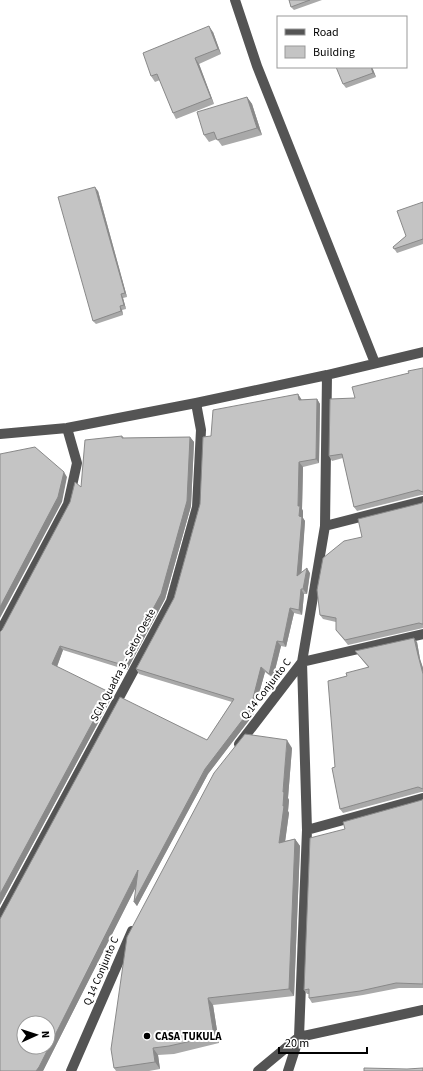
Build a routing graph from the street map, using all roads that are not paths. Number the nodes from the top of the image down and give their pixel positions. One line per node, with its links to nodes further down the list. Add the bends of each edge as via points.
1 (235, 0): 3 (street, via 257,66)
2 (423, 352): 3 (street)
3 (375, 363): 4 (street)
4 (327, 375): 5 (street); 9 (street)
5 (196, 403): 6 (street); 16 (street, SCIA Quadra 3 - Setor Oeste, via 201,430 197,507 171,600)
6 (67, 428): 7 (street); 10 (street, via 77,463 68,504)
7 (0, 434)
8 (423, 502): 9 (street)
9 (325, 526): 12 (street)
10 (0, 632)
11 (423, 634): 12 (street)
12 (302, 662): 13 (street, Q 14 Conjunto C); 15 (street)
13 (232, 752)
14 (423, 798): 15 (street)
15 (307, 830): 19 (street)
16 (0, 919)
17 (138, 919): 20 (street, Q 14 Conjunto C, via 127,939)
18 (423, 1010): 19 (street)
19 (299, 1037): 21 (street); 22 (street)
20 (72, 1071)
21 (258, 1071)
22 (288, 1071)

